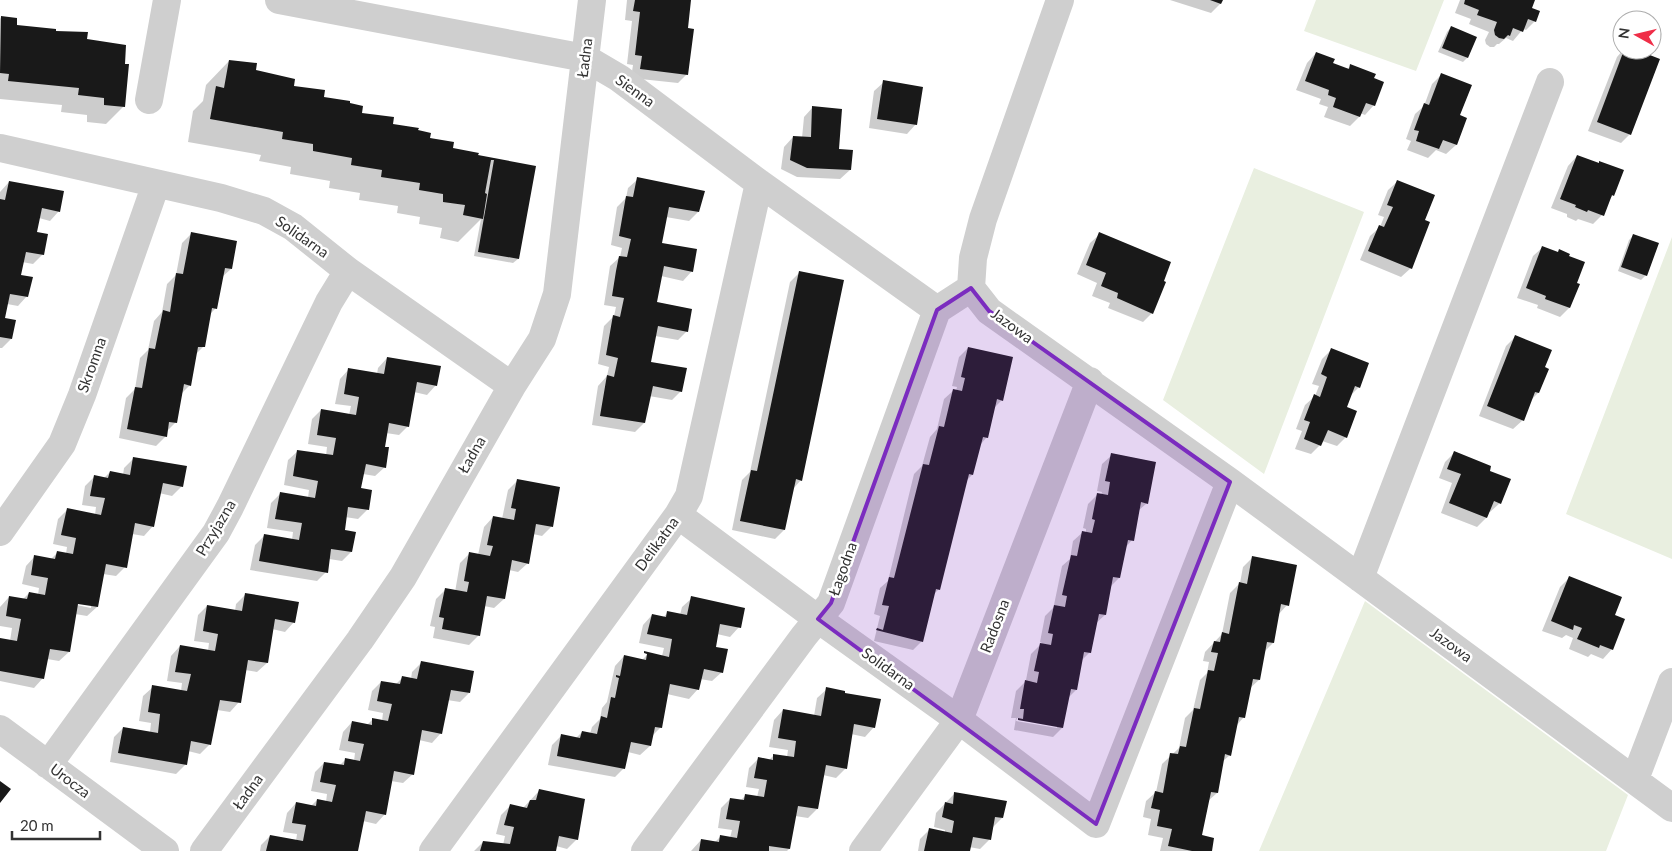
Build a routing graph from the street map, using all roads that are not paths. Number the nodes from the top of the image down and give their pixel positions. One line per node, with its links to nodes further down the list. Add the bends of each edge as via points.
1 (167, 0): 7 (street)
2 (279, 0): 5 (street, Sienna)
3 (592, 0): 5 (street, Ładna)
4 (1060, 0): 12 (street, via 984,219 973,258)
5 (585, 58): 9 (street, Sienna, via 619,78); 15 (street, Ładna, via 557,294 542,340)
6 (1550, 82): 19 (street)
7 (149, 100)
8 (0, 148): 10 (street, Solidarna)
9 (759, 183): 13 (street, Sienna); 17 (street, Delikatna, via 690,496)
10 (156, 184): 11 (street, Solidarna, via 264,211 293,227); 18 (street, Skromna, via 62,444)
11 (348, 271): 15 (street, Solidarna); 24 (street, Przyjazna, via 329,302 216,533)
12 (971, 288): 13 (street); 14 (street, Jazowa, via 989,311)
13 (937, 310): 20 (street, Łagodna, via 831,602)
14 (1090, 382): 16 (street, Jazowa); 22 (street, Radosna)
15 (512, 386): 28 (street, Ładna, via 403,577)
16 (1230, 482): 19 (street, Jazowa); 22 (street, Solidarna, via 1096,824)
17 (678, 515): 20 (street, Solidarna); 29 (street, Delikatna)
18 (0, 532)
19 (1360, 578): 25 (street, Jazowa)
20 (818, 619): 22 (street, Solidarna); 30 (street, Łagodna)
21 (1672, 682): 25 (street)
22 (959, 720): 31 (street, Radosna)
23 (0, 729): 24 (street, Urocza)
24 (48, 765): 27 (street, Urocza)
25 (1635, 779): 26 (street, Jazowa)
26 (1672, 808)
27 (165, 851)
28 (204, 851)
29 (433, 851)
30 (645, 851)
31 (863, 851)

